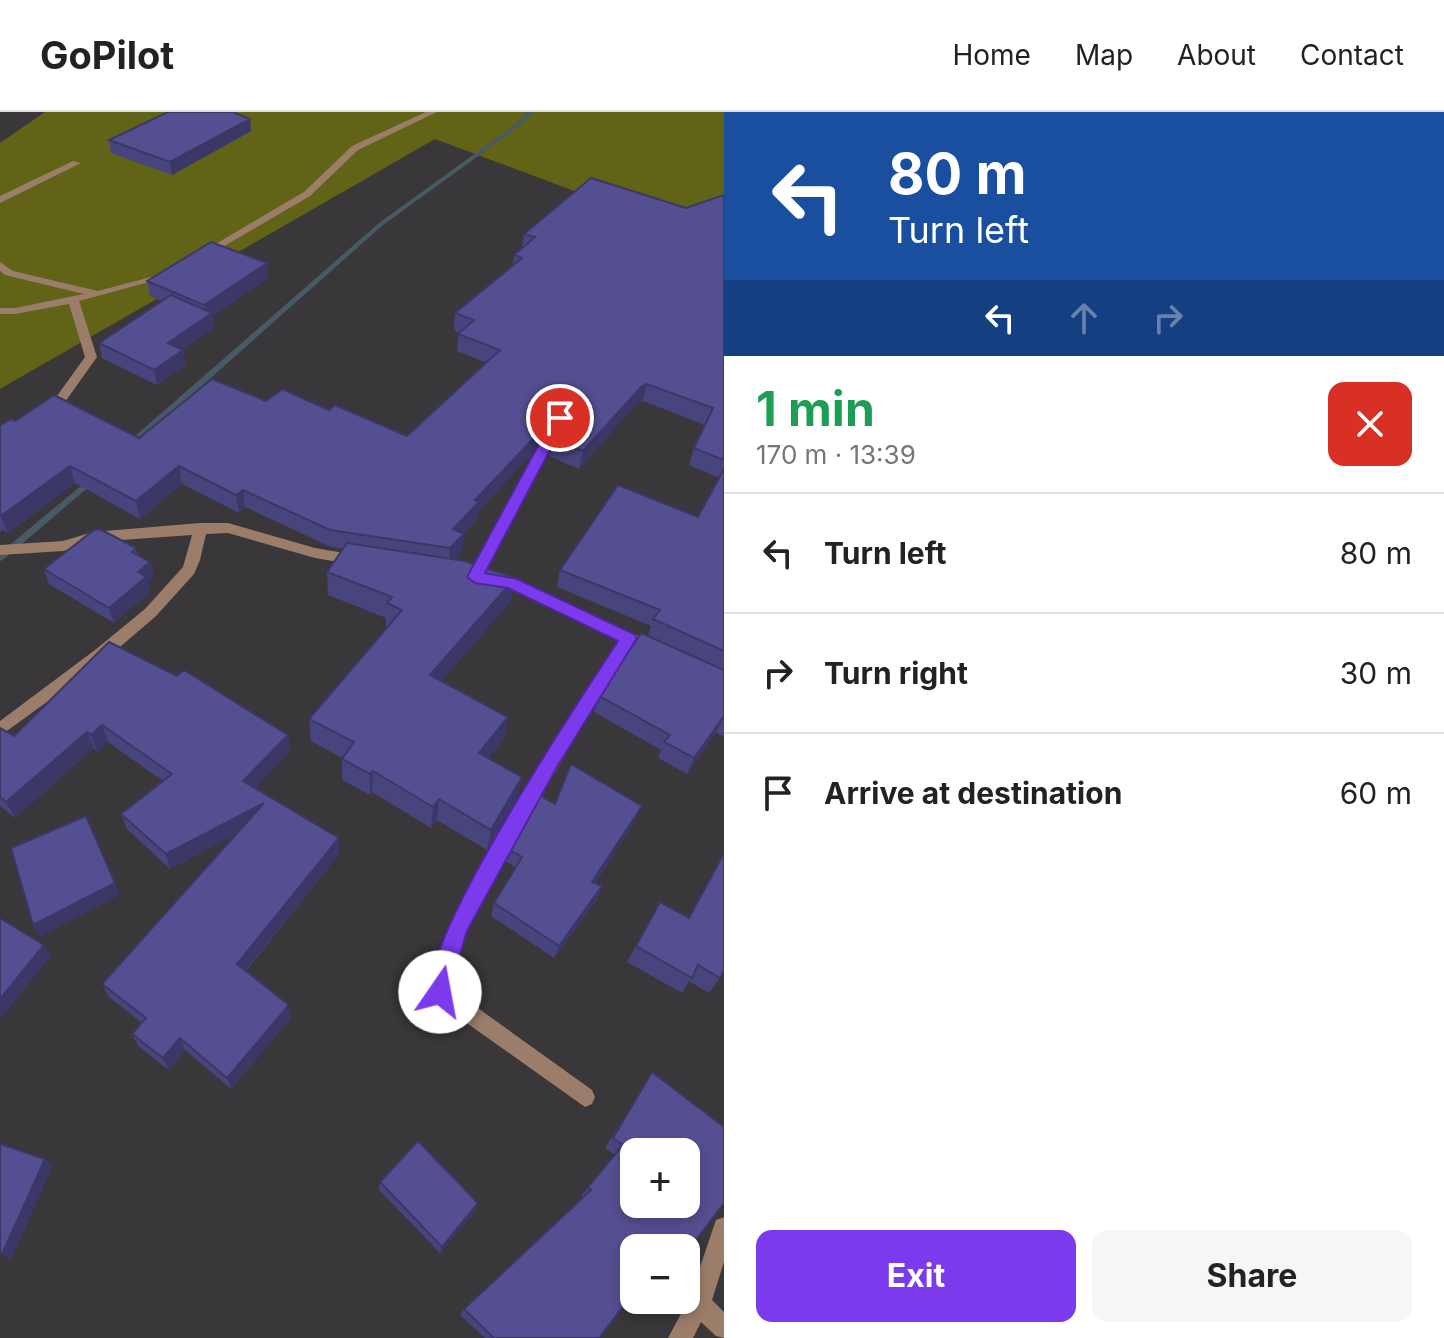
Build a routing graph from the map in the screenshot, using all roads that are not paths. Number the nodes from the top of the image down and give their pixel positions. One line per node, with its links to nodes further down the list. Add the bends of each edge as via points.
1 (433, 112): 5 (street, via 355,148 307,194 162,278)
2 (76, 163): 3 (street)
3 (0, 200)
4 (0, 265): 5 (street, via 9,273)
5 (100, 294): 6 (street)
6 (73, 300): 7 (street); 8 (street, via 91,357 61,399)
7 (0, 311)
8 (35, 417)
9 (560, 418): 13 (street, via 468,576 512,583)
10 (200, 528): 11 (street); 12 (street, via 228,528 315,553); 15 (street, via 191,567 162,598)
11 (0, 550)
12 (374, 563)
13 (628, 638): 14 (street); 16 (street, via 573,723 458,928 440,992)
14 (669, 656)
15 (0, 730)
16 (585, 1097)
17 (724, 1228): 18 (street)
18 (700, 1301)
19 (700, 1305): 21 (street)
20 (693, 1314): 22 (street)
21 (724, 1328)
22 (680, 1338)

